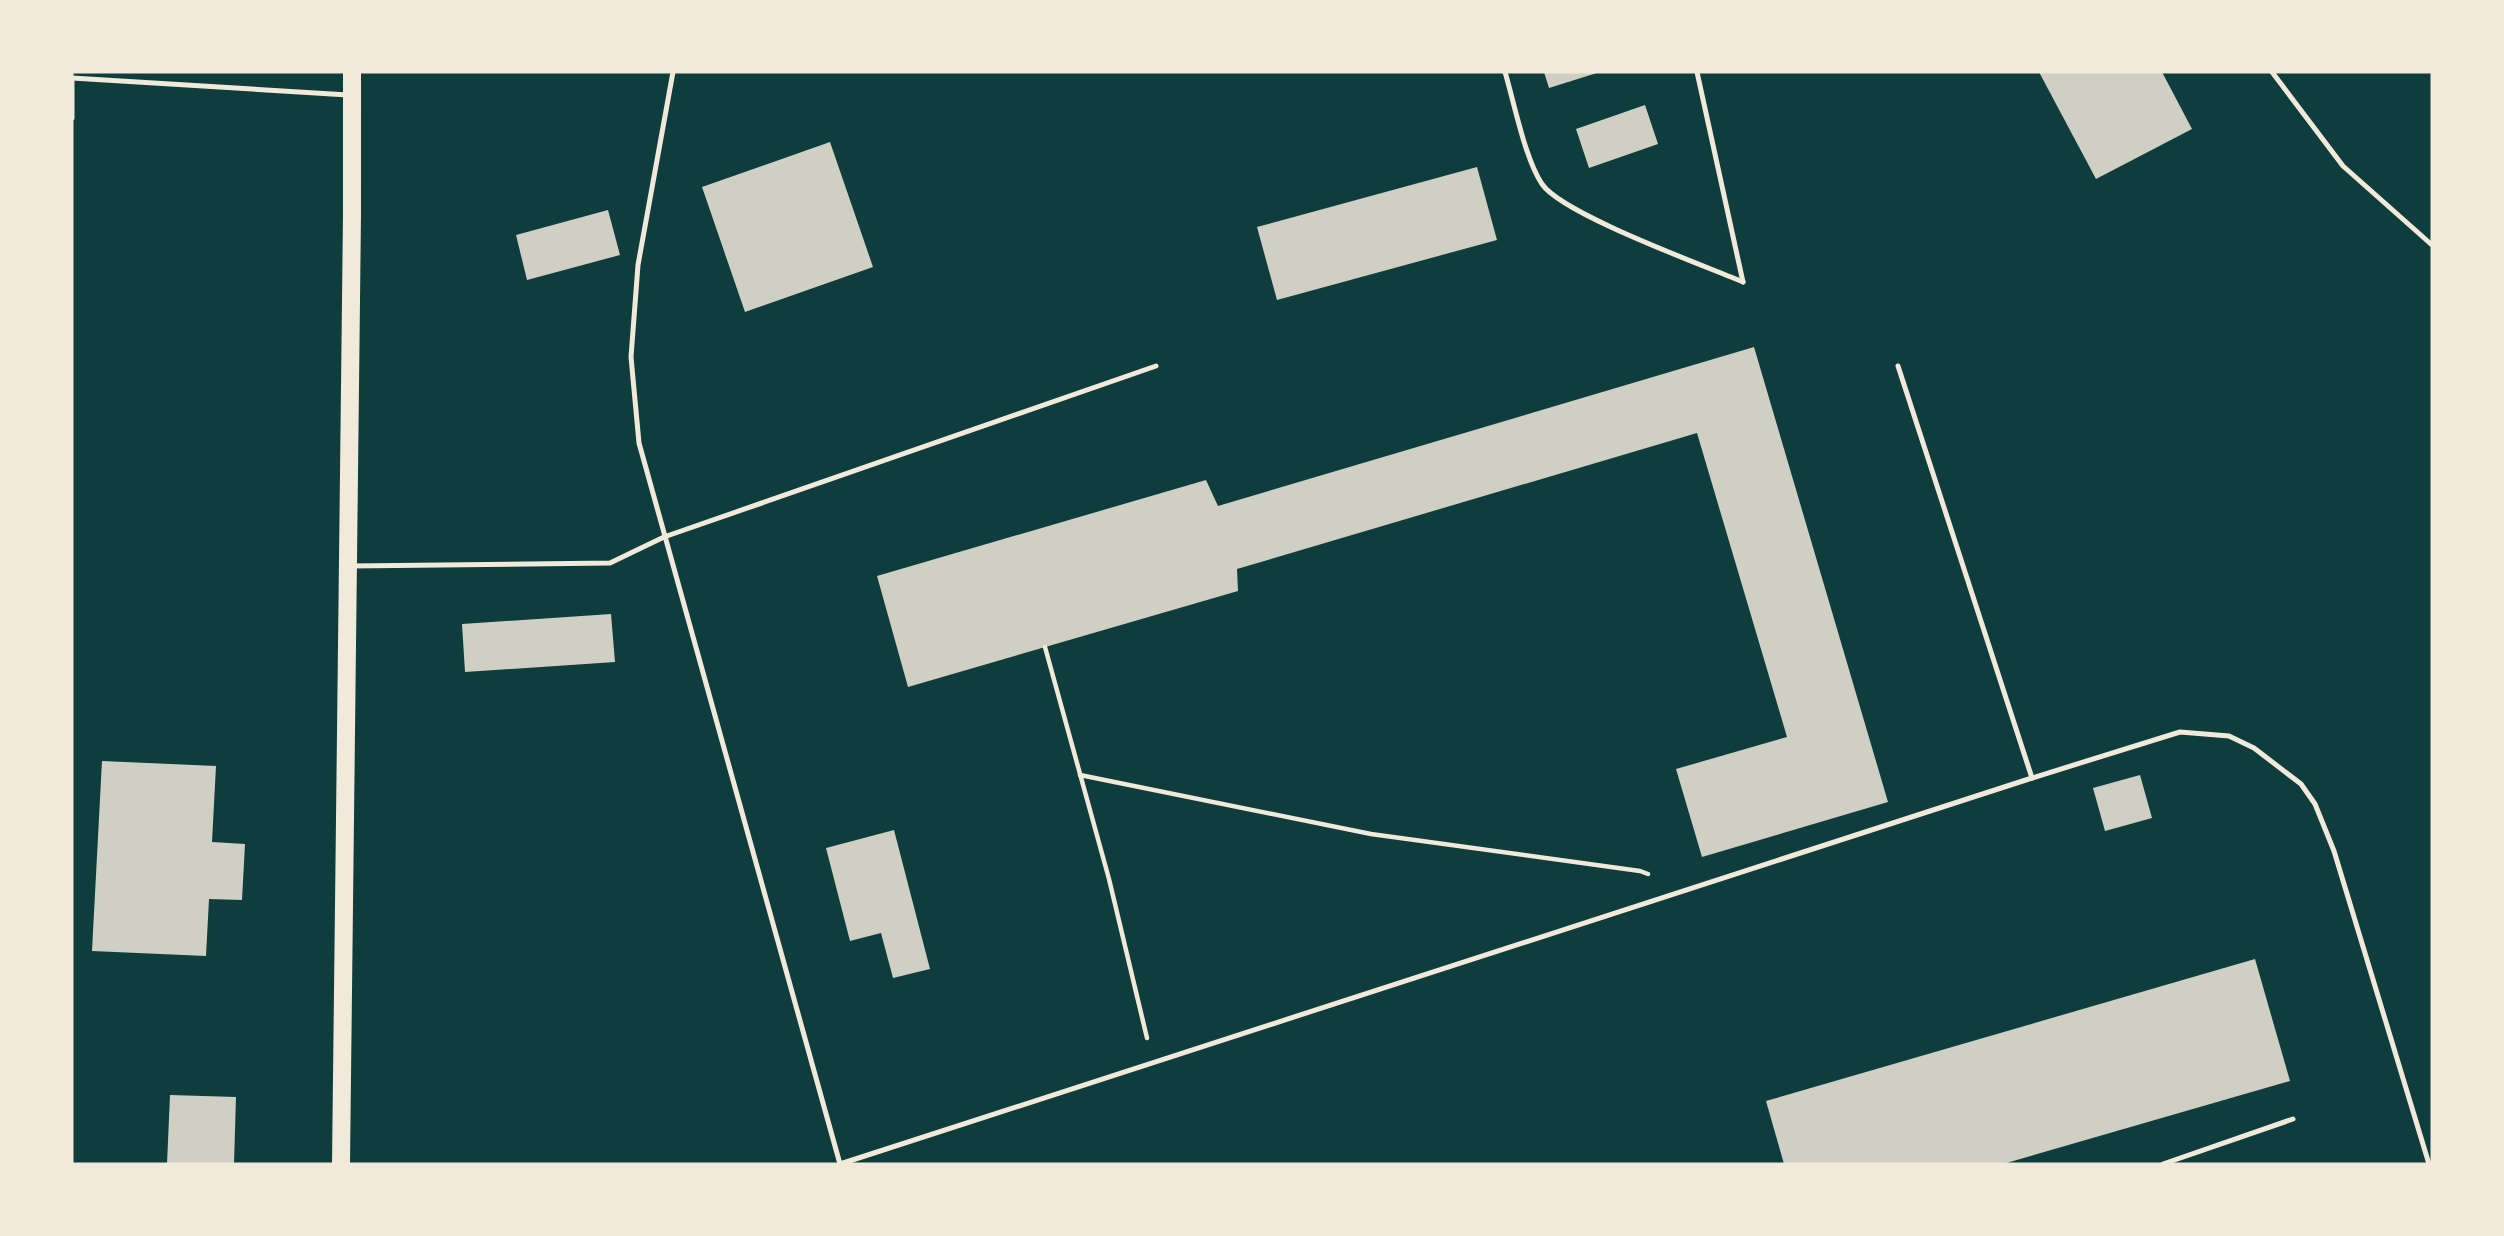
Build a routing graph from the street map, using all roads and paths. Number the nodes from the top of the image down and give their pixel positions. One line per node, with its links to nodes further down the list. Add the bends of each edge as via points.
1 (352, 72): 7 (main road)
2 (673, 72): 12 (lane, via 638,265 631,357 639,443)
3 (1505, 72): 4 (lane, via 1534,170 1544,187 1580,212 1743,282)
4 (1697, 72)
5 (2272, 72): 9 (lane, via 2343,166)
6 (72, 78): 7 (lane); 8 (lane)
7 (352, 95): 13 (main road)
8 (72, 118)
9 (2432, 245)
10 (1156, 366): 12 (lane)
11 (1898, 366): 16 (lane)
12 (664, 537): 13 (lane, via 610,563); 21 (lane)
13 (348, 566): 20 (main road)
14 (1045, 647): 15 (path)
15 (1080, 775): 17 (path, via 1371,834 1640,871); 18 (path)
16 (2032, 778): 17 (lane); 23 (lane, via 2180,732 2229,736 2254,748 2301,784 2315,804 2334,851)
17 (1689, 889): 18 (lane)
18 (1153, 1062): 21 (lane)
19 (2293, 1119): 22 (lane)
20 (341, 1164)
21 (840, 1164)
22 (2163, 1164)
23 (2429, 1164)

